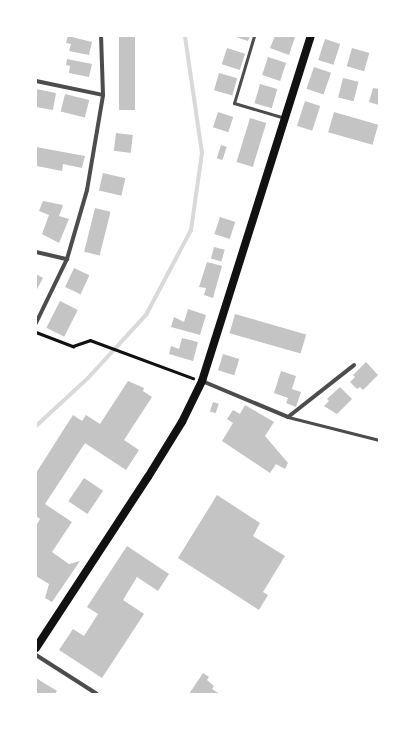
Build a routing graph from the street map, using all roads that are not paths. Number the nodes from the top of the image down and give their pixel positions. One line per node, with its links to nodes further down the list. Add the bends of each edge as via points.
1 (101, 36): 5 (street)
2 (254, 36): 6 (lane, via 234,103)
3 (311, 36): 6 (main road)
4 (36, 82): 5 (street)
5 (103, 95): 8 (street, via 87,190)
6 (285, 118): 11 (main road)
7 (36, 252): 8 (street)
8 (67, 259): 9 (street)
9 (36, 323)
10 (354, 365): 12 (street)
11 (202, 381): 12 (street); 14 (main road, via 182,422 148,477)
12 (288, 417): 13 (lane)
13 (379, 440)
14 (36, 648)
15 (36, 655): 16 (street)
16 (96, 694)

